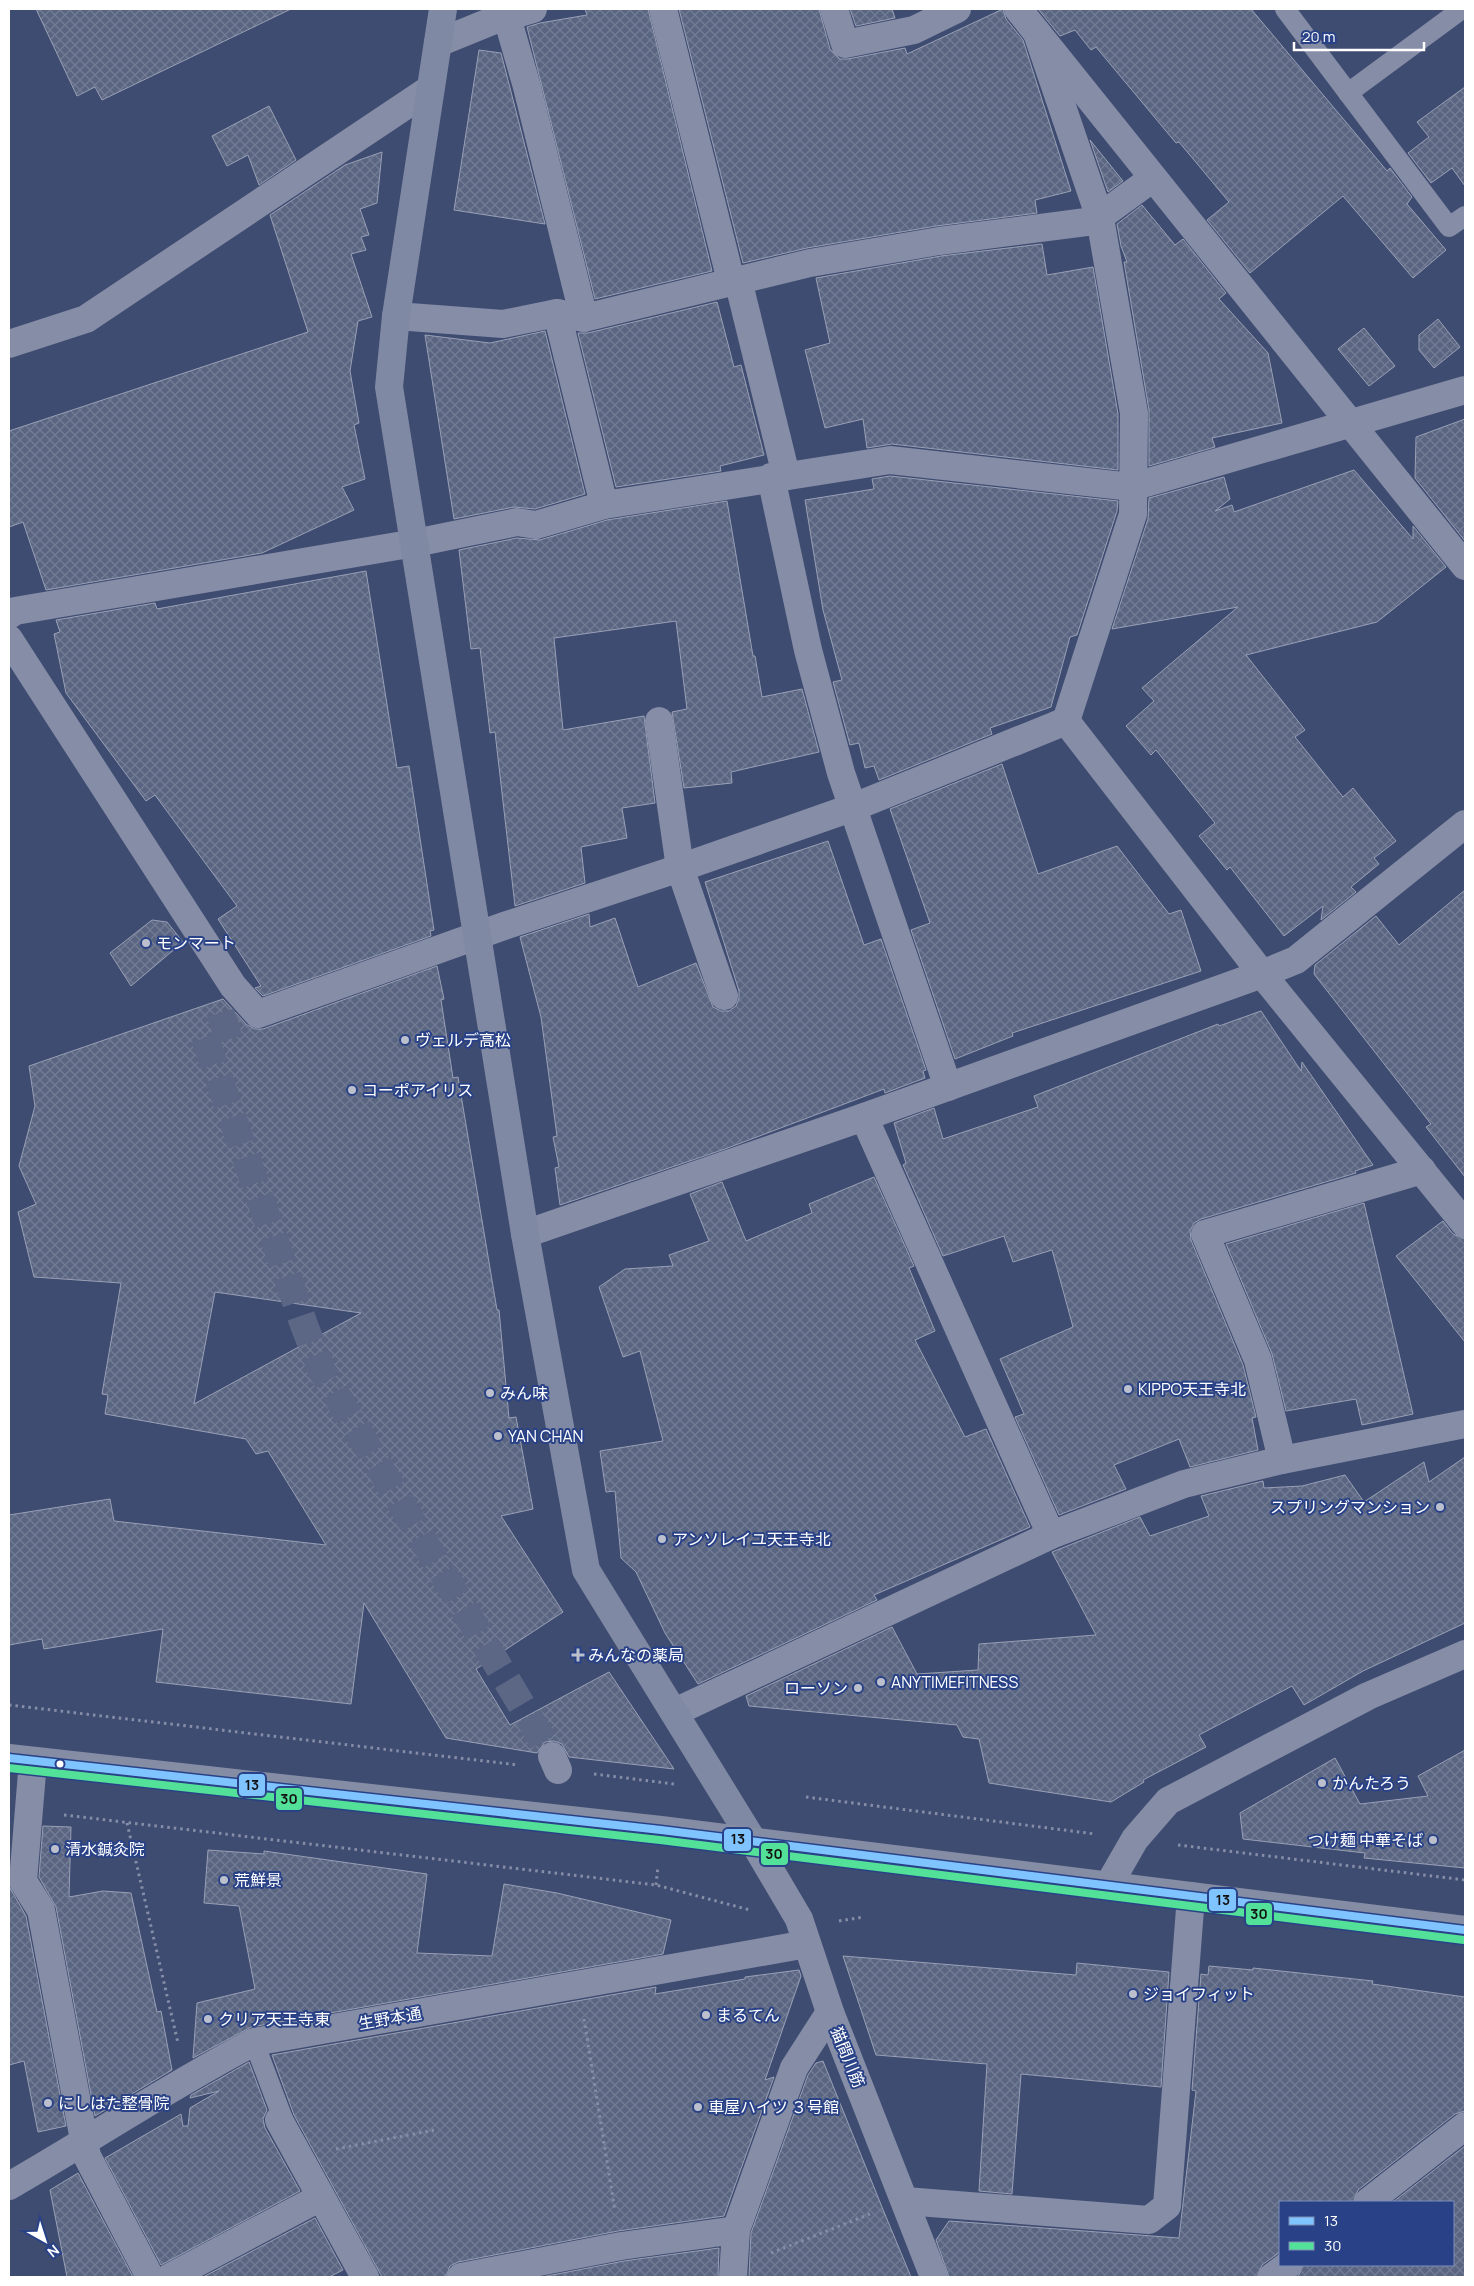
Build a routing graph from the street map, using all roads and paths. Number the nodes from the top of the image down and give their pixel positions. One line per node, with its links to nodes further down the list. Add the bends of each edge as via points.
1 (443, 9): 10 (street)
2 (663, 9): 16 (street)
3 (834, 9): 4 (street, via 845,44 914,30)
4 (957, 9)
5 (1018, 9): 9 (street)
6 (1285, 9): 12 (lane)
7 (1462, 9): 12 (lane)
8 (520, 13): 10 (street); 19 (street, via 527,87)
9 (1037, 34): 13 (street); 15 (street)
10 (438, 43): 11 (street)
11 (430, 89): 18 (street); 20 (street, via 86,319)
12 (1348, 92): 14 (lane, via 1449,227)
13 (1153, 178): 15 (street); 22 (street)
14 (1465, 216)
15 (1100, 218): 16 (street, via 810,263); 24 (street, via 1134,413)
16 (735, 281): 19 (street); 23 (street)
17 (557, 313): 18 (street, via 503,324); 19 (street); 25 (street)
18 (396, 316): 26 (street, via 389,387)
19 (584, 318)
20 (9, 344)
21 (1465, 390): 22 (street)
22 (1350, 424): 24 (street); 27 (street)
23 (778, 476): 24 (street, via 890,460); 25 (street); 32 (street, via 808,650 841,773)
24 (1132, 487): 30 (street, via 1133,514)
25 (604, 505): 26 (street, via 536,525 517,522)
26 (415, 543): 28 (street, via 16,611); 35 (street)
27 (1465, 566)
28 (9, 615)
29 (9, 639): 35 (street, via 233,986 248,1018)
30 (1066, 720): 32 (street); 36 (street)
31 (659, 721): 34 (street)
32 (854, 808): 34 (street); 38 (street)
33 (1465, 824): 36 (street, via 1296,960)
34 (680, 868): 35 (street); 37 (street)
35 (476, 937): 42 (street)
36 (1262, 974): 38 (street); 40 (street)
37 (724, 996)
38 (948, 1087): 39 (street)
39 (864, 1118): 42 (street); 45 (street)
40 (1422, 1170): 41 (street); 44 (street, via 1205,1234 1258,1360)
41 (1465, 1224)
42 (524, 1234): 48 (street, via 586,1570)
43 (1465, 1424): 44 (street)
44 (1282, 1460): 45 (street, via 1184,1484)
45 (1050, 1535): 48 (street)
46 (1465, 1654): 54 (street, via 1368,1696 1168,1802 1136,1839)
47 (9, 1705): 50 (path, via 555,1763)
48 (675, 1712): 53 (street)
49 (21, 1759): 51 (street); 53 (highway)
50 (680, 1784)
51 (28, 1811): 52 (path); 68 (street, via 22,1881 42,1910)
52 (127, 1822): 56 (path, via 656,1885); 64 (path)
53 (752, 1841): 54 (highway); 60 (street, 猫間川筋, via 799,1919)
54 (1108, 1886): 55 (highway)
55 (1191, 1896): 59 (highway); 72 (street, via 1167,2206 1149,2220)
56 (756, 1911)
57 (864, 1917): 58 (path)
58 (837, 1922)
59 (1465, 1930)
60 (807, 1944): 61 (street, 生野本通); 62 (street, 猫間川筋)
61 (579, 1985): 63 (street, 生野本通); 75 (path)
62 (830, 2012): 72 (street, 猫間川筋); 74 (street, via 794,2068)
63 (254, 2042): 64 (street, 生野本通); 65 (lane, via 283,2119)
64 (186, 2078): 68 (street, 生野本通)
65 (279, 2120): 69 (street)
66 (1465, 2126): 73 (street)
67 (434, 2130): 69 (path)
68 (84, 2143): 70 (street, 生野本通); 78 (street, via 87,2156)
69 (299, 2156): 71 (street)
70 (9, 2186)
71 (321, 2197): 78 (street); 79 (street)
72 (905, 2200): 77 (path); 81 (street, 猫間川筋)
73 (1369, 2201)
74 (736, 2230): 75 (street); 77 (street)
75 (621, 2246): 80 (street)
76 (1287, 2266): 82 (street)
77 (733, 2273)
78 (154, 2277)
79 (365, 2277)
80 (461, 2277)
81 (934, 2277)
82 (1272, 2277)

